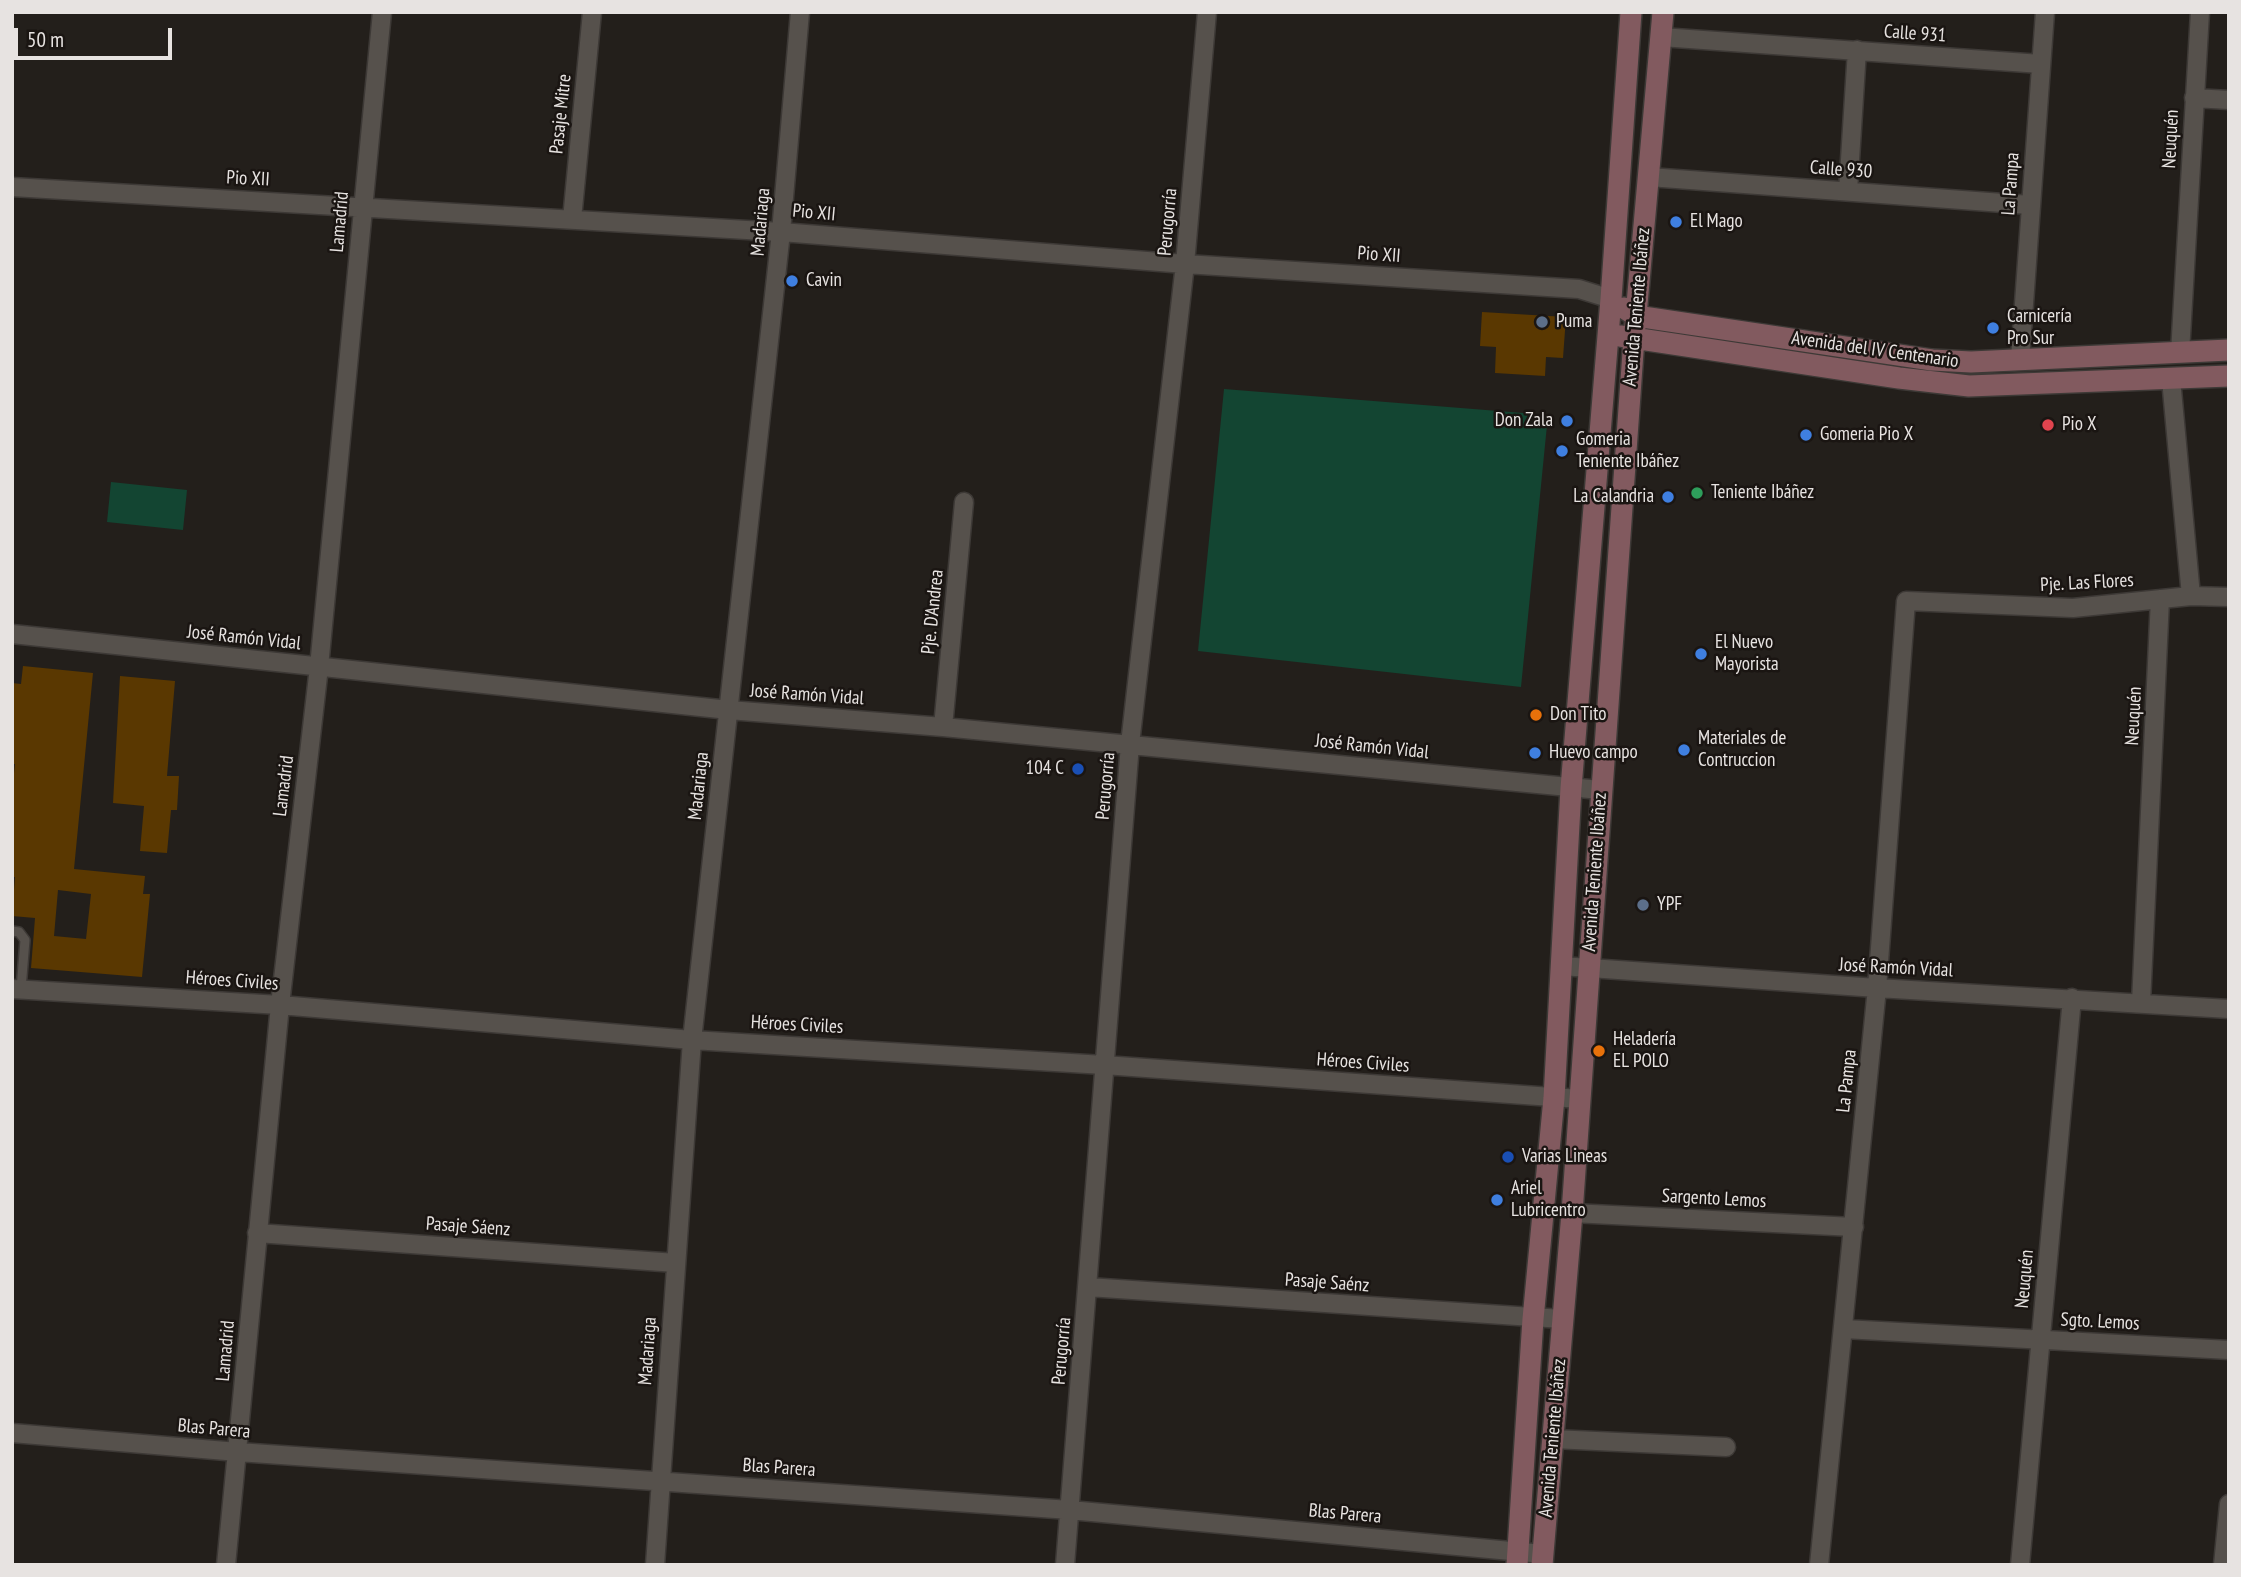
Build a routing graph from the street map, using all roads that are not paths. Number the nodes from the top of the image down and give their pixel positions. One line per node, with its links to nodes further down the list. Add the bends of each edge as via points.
1 (382, 12): 18 (street, Lamadrid)
2 (592, 12): 19 (street, Pasaje Mitre)
3 (800, 12): 20 (street, Madariaga)
4 (1207, 12): 21 (street, Perugorría)
5 (1631, 12): 22 (main road, Avenida Teniente Ibáñez)
6 (1663, 12): 9 (main road, Avenida Teniente Ibáñez)
7 (2045, 12): 11 (street, La Pampa)
8 (2200, 12): 12 (street, Neuquén)
9 (1661, 37): 10 (street, Calle 931); 14 (main road, Avenida Teniente Ibáñez)
10 (1857, 50): 11 (street, Calle 931); 16 (street)
11 (2041, 64): 17 (street, La Pampa)
12 (2194, 98): 13 (street); 27 (street, Neuquén)
13 (2229, 100)
14 (1649, 177): 16 (street, Calle 930); 23 (main road, Avenida Teniente Ibáñez)
15 (12, 187): 18 (street, Pio XII)
16 (1848, 191): 17 (street, Calle 930)
17 (2030, 205): 28 (street, La Pampa)
18 (362, 206): 19 (street, Pio XII); 37 (street, Lamadrid)
19 (572, 219): 20 (street, Pio XII)
20 (782, 232): 21 (street, Pio XII); 38 (street, Madariaga)
21 (1185, 264): 22 (street, Pio XII, via 1579,289); 40 (street, Perugorría)
22 (1611, 299): 23 (main road, Avenida del IV Centenario); 24 (main road, Avenida Teniente Ibáñez)
23 (1636, 316): 25 (main road, Avenida Teniente Ibáñez); 28 (main road, Avenida del IV Centenario, via 1932,360)
24 (1607, 335): 25 (main road, Avenida del IV Centenario); 41 (main road, Avenida Teniente Ibáñez)
25 (1634, 338): 30 (main road, Avenida del IV Centenario, via 1969,386); 42 (main road, Avenida Teniente Ibáñez)
26 (2229, 350): 27 (main road, Avenida del IV Centenario)
27 (2180, 353): 28 (main road, Avenida del IV Centenario)
28 (2020, 359)
29 (2229, 376): 30 (main road, Avenida del IV Centenario)
30 (2171, 379): 32 (street)
31 (964, 502): 39 (street, Pje. D'Andrea)
32 (2191, 596): 33 (street, Pje. Las Flores); 34 (street, Pje. Las Flores)
33 (2229, 597)
34 (2160, 599): 35 (street, Pje. Las Flores, via 2073,608); 49 (street, Neuquén)
35 (1906, 601): 46 (street, La Pampa)
36 (12, 634): 37 (street, José Ramón Vidal)
37 (319, 667): 38 (street, José Ramón Vidal); 50 (street, Lamadrid)
38 (729, 710): 39 (street, José Ramón Vidal); 52 (street, Madariaga)
39 (943, 727): 40 (street, José Ramón Vidal)
40 (1130, 744): 41 (street, José Ramón Vidal); 53 (street, Perugorría)
41 (1571, 788): 42 (street, José Ramón Vidal); 44 (main road, Avenida Teniente Ibáñez)
42 (1600, 790): 45 (main road, Avenida Teniente Ibáñez)
43 (12, 931): 47 (lane, via 25,940)
44 (1561, 965): 45 (street, José Ramón Vidal); 54 (main road, Avenida Teniente Ibáñez)
45 (1588, 968): 46 (street, José Ramón Vidal); 55 (main road, Avenida Teniente Ibáñez)
46 (1877, 988): 48 (street, José Ramón Vidal); 57 (street, La Pampa)
47 (17, 989): 50 (street, Héroes Civiles)
48 (2072, 998): 49 (street, José Ramón Vidal); 64 (street, Neuquén)
49 (2141, 1003): 51 (street, José Ramón Vidal)
50 (280, 1005): 52 (street, Héroes Civiles); 58 (street, Lamadrid)
51 (2229, 1009)
52 (692, 1040): 53 (street, Héroes Civiles); 59 (street, Madariaga)
53 (1104, 1065): 54 (street, Héroes Civiles); 60 (street, Perugorría)
54 (1554, 1098): 55 (street, Héroes Civiles); 61 (main road, Avenida Teniente Ibáñez)
55 (1580, 1099): 56 (main road, Avenida Teniente Ibáñez)
56 (1572, 1213): 57 (street, Sargento Lemos); 62 (main road, Avenida Teniente Ibáñez)
57 (1854, 1227): 63 (street, La Pampa)
58 (257, 1233): 59 (street, Pasaje Sáenz); 69 (street, Lamadrid)
59 (676, 1263): 70 (street, Madariaga)
60 (1088, 1287): 61 (street, Pasaje Saénz); 72 (street, Perugorría)
61 (1533, 1319): 62 (street, Pasaje Saénz); 73 (main road, Avenida Teniente Ibáñez)
62 (1562, 1320): 67 (main road, Avenida Teniente Ibáñez)
63 (1844, 1329): 64 (street, Sgto. Lemos); 78 (street, La Pampa)
64 (2040, 1340): 65 (street, Sgto. Lemos); 79 (street, Neuquén)
65 (2229, 1350)
66 (12, 1433): 69 (street, Blas Parera)
67 (1553, 1439): 68 (street); 74 (main road, Avenida Teniente Ibáñez)
68 (1726, 1447)
69 (238, 1452): 70 (street, Blas Parera); 75 (street, Lamadrid)
70 (660, 1481): 72 (street, Blas Parera); 76 (street, Madariaga)
71 (2229, 1504): 80 (street)
72 (1070, 1510): 73 (street, Blas Parera); 77 (street, Perugorría)
73 (1518, 1558): 74 (street, Blas Parera)
74 (1542, 1559)
75 (226, 1565)
76 (655, 1565)
77 (1065, 1565)
78 (1819, 1565)
79 (2020, 1565)
80 (2223, 1565)

